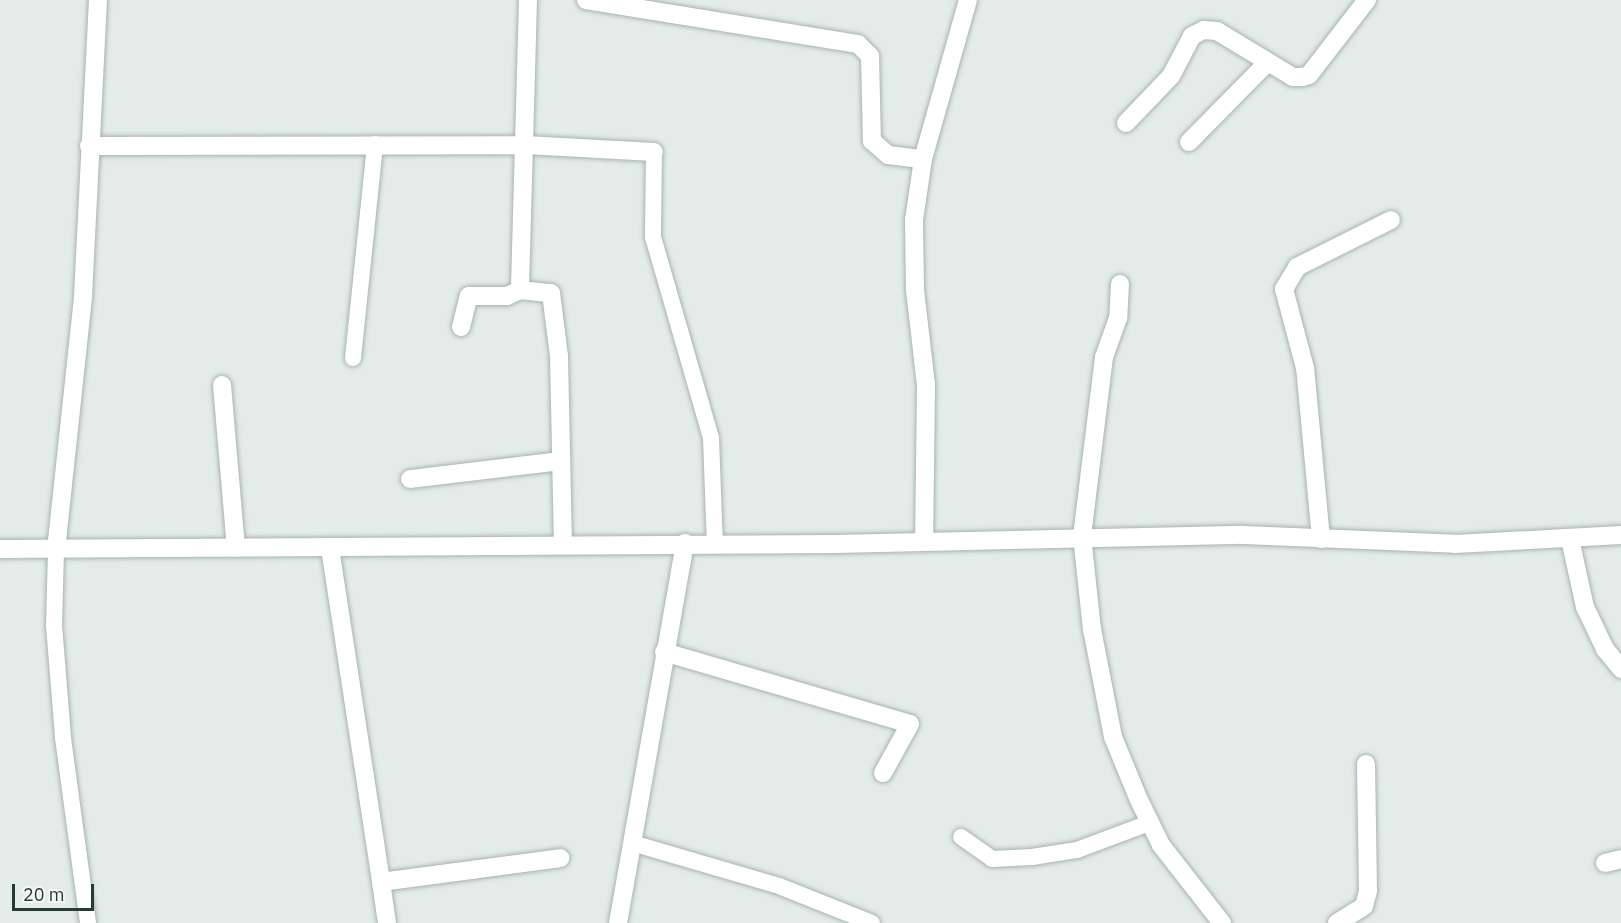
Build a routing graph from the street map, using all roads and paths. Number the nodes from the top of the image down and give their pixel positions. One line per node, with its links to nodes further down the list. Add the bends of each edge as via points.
1 (98, 0): 12 (street)
2 (528, 0): 11 (street)
3 (586, 0): 6 (street)
4 (968, 0): 14 (street)
5 (1367, 0): 7 (street, via 1309,75 1293,77)
6 (653, 4): 14 (street, via 818,35 866,48 871,64 872,141 888,155)
7 (1268, 62): 8 (street, via 1217,31 1204,30 1192,36 1171,76); 9 (street)
8 (1126, 123)
9 (1189, 142)
10 (375, 144): 11 (street); 12 (street); 19 (lane)
11 (525, 145): 13 (street); 17 (street)
12 (89, 146): 34 (street, via 82,296)
13 (654, 152): 30 (lane, via 653,237 711,438)
14 (923, 159): 27 (street, via 914,220 915,290 926,385)
15 (1391, 220): 25 (street, via 1297,267 1284,289 1305,368)
16 (1120, 284): 24 (street, via 1118,318 1104,357)
17 (520, 290): 18 (street, via 507,296 470,296); 21 (street, via 551,293 559,356)
18 (461, 327)
19 (353, 358)
20 (222, 385): 31 (street)
21 (560, 460): 22 (street); 29 (street)
22 (410, 479)
23 (1621, 535): 26 (street)
24 (1082, 536): 25 (street); 27 (street); 39 (street, via 1101,685 1113,736)
25 (1321, 539): 26 (street, via 1455,544)
26 (1570, 539): 36 (street, via 1585,607 1605,649)
27 (924, 540): 30 (street)
28 (685, 543): 29 (street); 30 (street); 35 (street)
29 (563, 544): 32 (street)
30 (715, 545)
31 (236, 548): 32 (street); 34 (street)
32 (330, 548): 43 (street)
33 (0, 549): 34 (street)
34 (56, 550): 44 (lane, via 54,625 63,738)
35 (664, 652): 38 (street, via 910,724); 41 (street)
36 (1621, 669)
37 (1366, 764): 49 (street, via 1368,891 1364,906)
38 (883, 773)
39 (1149, 823): 40 (lane, via 1077,850 1032,857 992,859); 48 (street, via 1202,901)
40 (961, 837)
41 (632, 843): 46 (street); 47 (lane, via 779,886)
42 (560, 858): 43 (street)
43 (381, 882): 45 (street)
44 (88, 923)
45 (387, 923)
46 (618, 923)
47 (872, 923)
48 (1222, 923)
49 (1337, 923)

